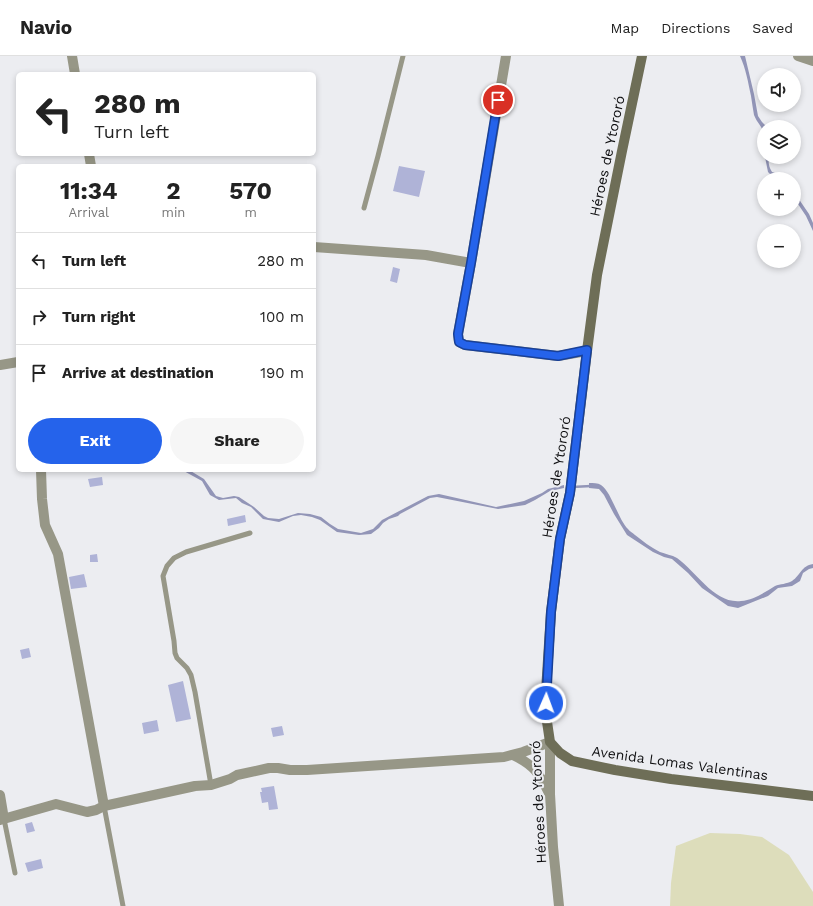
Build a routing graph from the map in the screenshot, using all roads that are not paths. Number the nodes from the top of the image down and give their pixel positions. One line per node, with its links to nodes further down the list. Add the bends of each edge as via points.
1 (72, 56): 7 (street)
2 (403, 56): 8 (lane)
3 (506, 56): 10 (street)
4 (642, 56): 11 (main road, Héroes de Ytororó, via 597,275)
5 (798, 56): 6 (street)
6 (813, 61)
7 (75, 72)
8 (364, 208)
9 (316, 247): 10 (street, via 426,255)
10 (471, 263): 11 (street, via 458,334 459,342 465,345 558,356)
11 (587, 350): 16 (main road, Héroes de Ytororó, via 570,493 560,539 551,612 546,691)
12 (16, 362): 13 (street)
13 (0, 365)
14 (41, 472): 22 (street, via 45,525 58,554)
15 (250, 533): 18 (lane, via 186,552 174,558 163,576 175,653 191,675)
16 (550, 742): 17 (street); 19 (street, Héroes de Ytororó); 21 (main road, Avenida Lomas Valentinas, via 560,753 579,763 671,779)
17 (514, 755): 18 (street, via 307,770 269,768 237,775); 19 (street, via 535,769)
18 (211, 785): 22 (street, via 195,786)
19 (550, 794): 26 (street, Héroes de Ytororó)
20 (0, 795): 23 (street)
21 (813, 796)
22 (104, 806): 23 (street, via 87,812 56,804); 25 (lane)
23 (2, 819): 24 (lane)
24 (15, 873)
25 (123, 906)
26 (559, 906)

